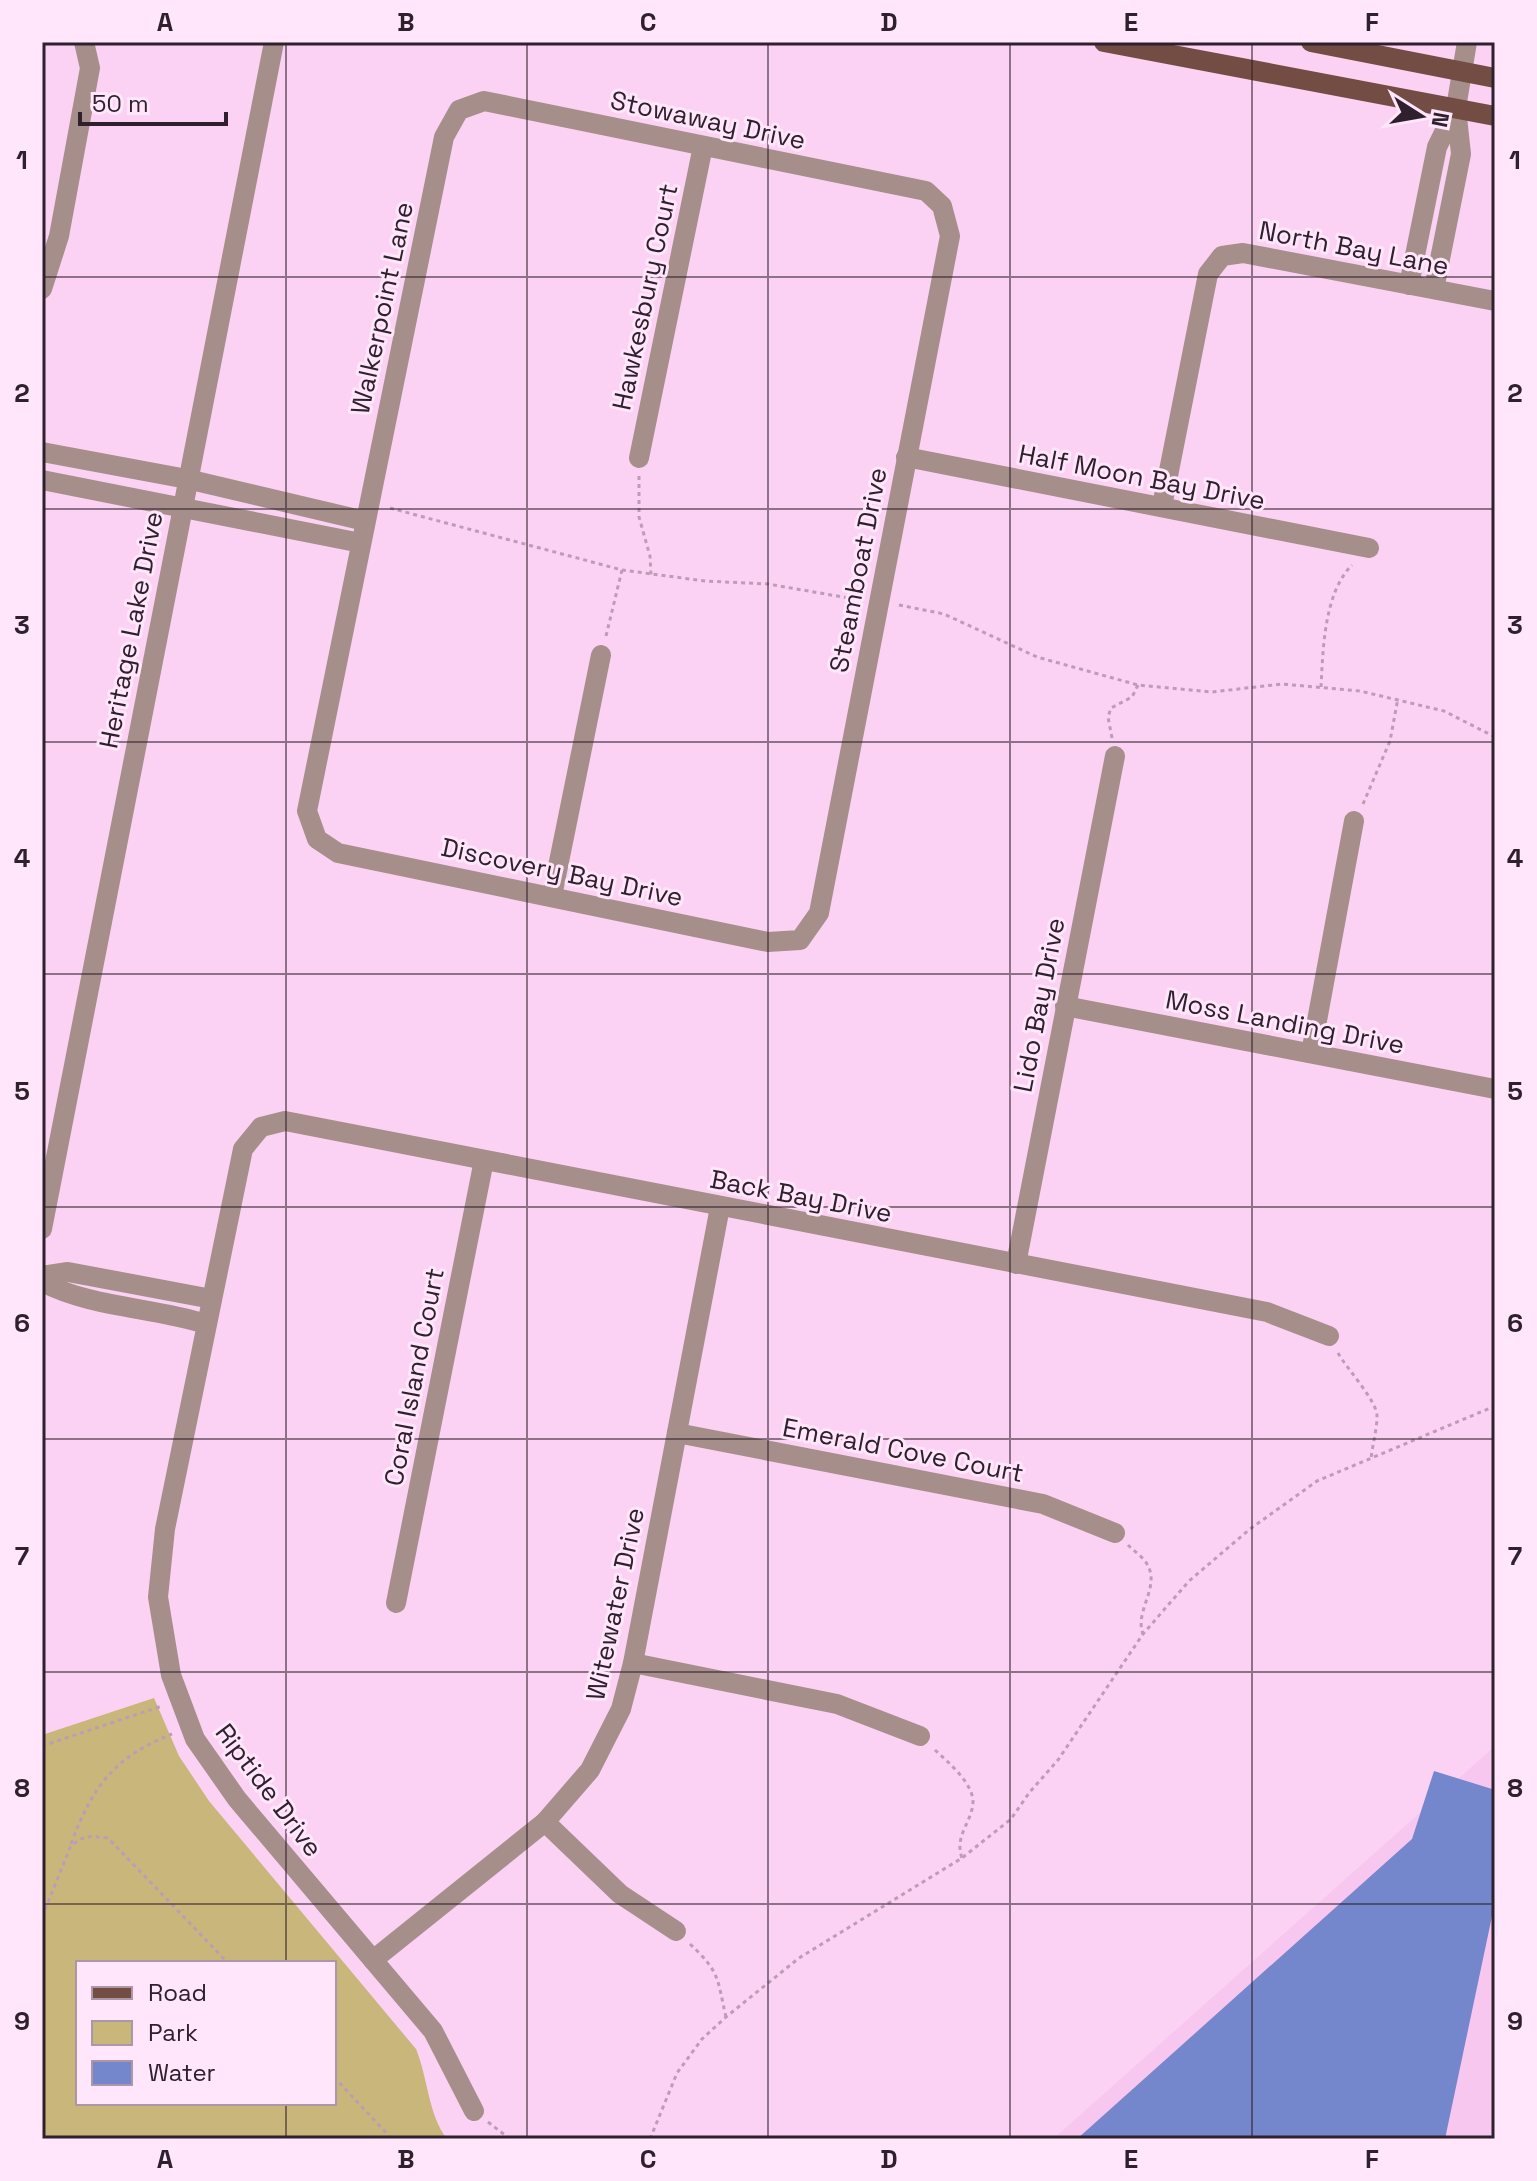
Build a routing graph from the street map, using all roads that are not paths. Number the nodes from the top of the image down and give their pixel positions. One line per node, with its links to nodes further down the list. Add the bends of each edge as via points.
1 (84, 42): 14 (street, via 90,68 59,236)
2 (274, 42): 20 (street, Heritage Lake Drive)
3 (1104, 42): 8 (main road)
4 (1311, 42): 6 (main road)
5 (1467, 42): 6 (street)
6 (1462, 71): 7 (main road); 8 (street)
7 (1495, 78)
8 (1456, 108): 10 (main road); 13 (street, via 1437,147); 15 (street, via 1461,154)
9 (459, 110): 11 (street, Stowaway Drive, via 484,101); 24 (street, Walkerpoint Lane, via 444,137)
10 (1495, 116)
11 (703, 146): 12 (street, Stowaway Drive, via 926,191); 19 (street, Hawkesbury Court)
12 (942, 206): 18 (street, Steamboat Drive, via 950,236)
13 (1409, 285): 15 (street, North Bay Lane); 22 (street, North Bay Lane, via 1243,253 1222,256 1208,274)
14 (42, 289)
15 (1434, 289): 16 (street, North Bay Lane)
16 (1495, 301)
17 (42, 452): 20 (street)
18 (906, 457): 22 (street, Half Moon Bay Drive); 32 (street, Steamboat Drive, via 819,913)
19 (639, 458)
20 (187, 479): 23 (street, Heritage Lake Drive); 24 (street)
21 (42, 480): 23 (street)
22 (1162, 506): 26 (street, Half Moon Bay Drive)
23 (182, 507): 25 (street); 39 (street, Heritage Lake Drive)
24 (367, 512): 25 (street, Walkerpoint Lane)
25 (361, 543): 30 (street, Walkerpoint Lane, via 307,811)
26 (1369, 548)
27 (601, 655): 31 (street)
28 (1115, 756): 33 (street, Lido Bay Drive)
29 (1354, 821): 34 (street)
30 (317, 839): 31 (street, Discovery Bay Drive, via 338,853)
31 (552, 896): 32 (street, Discovery Bay Drive, via 768,942)
32 (800, 940)
33 (1065, 1006): 34 (street, Moss Landing Drive); 40 (street, Lido Bay Drive)
34 (1311, 1053): 35 (street, Moss Landing Drive)
35 (1495, 1089)
36 (261, 1127): 37 (street, Back Bay Drive, via 285,1121); 42 (street, Riptide Drive, via 243,1149)
37 (484, 1160): 38 (street, Back Bay Drive); 47 (street, Coral Island Court)
38 (720, 1207): 40 (street, Back Bay Drive); 45 (street, Witewater Drive)
39 (42, 1229)
40 (1016, 1264): 44 (street, Back Bay Drive, via 1267,1312)
41 (42, 1279): 42 (street, via 68,1272); 43 (street, via 64,1294)
42 (212, 1299): 43 (street, Riptide Drive)
43 (206, 1324): 52 (street, Riptide Drive, via 165,1529 158,1597 171,1675 195,1739 237,1799)
44 (1329, 1336)
45 (677, 1433): 46 (street, Emerald Cove Court, via 1043,1504); 48 (street, Witewater Drive)
46 (1115, 1533)
47 (396, 1603)
48 (633, 1663): 49 (street, via 837,1704); 50 (street, Witewater Drive, via 621,1709 590,1770)
49 (920, 1736)
50 (545, 1822): 51 (street, via 620,1894); 52 (street, Witewater Drive)
51 (676, 1931)
52 (373, 1960): 53 (street, Riptide Drive, via 433,2031)
53 (474, 2111)

